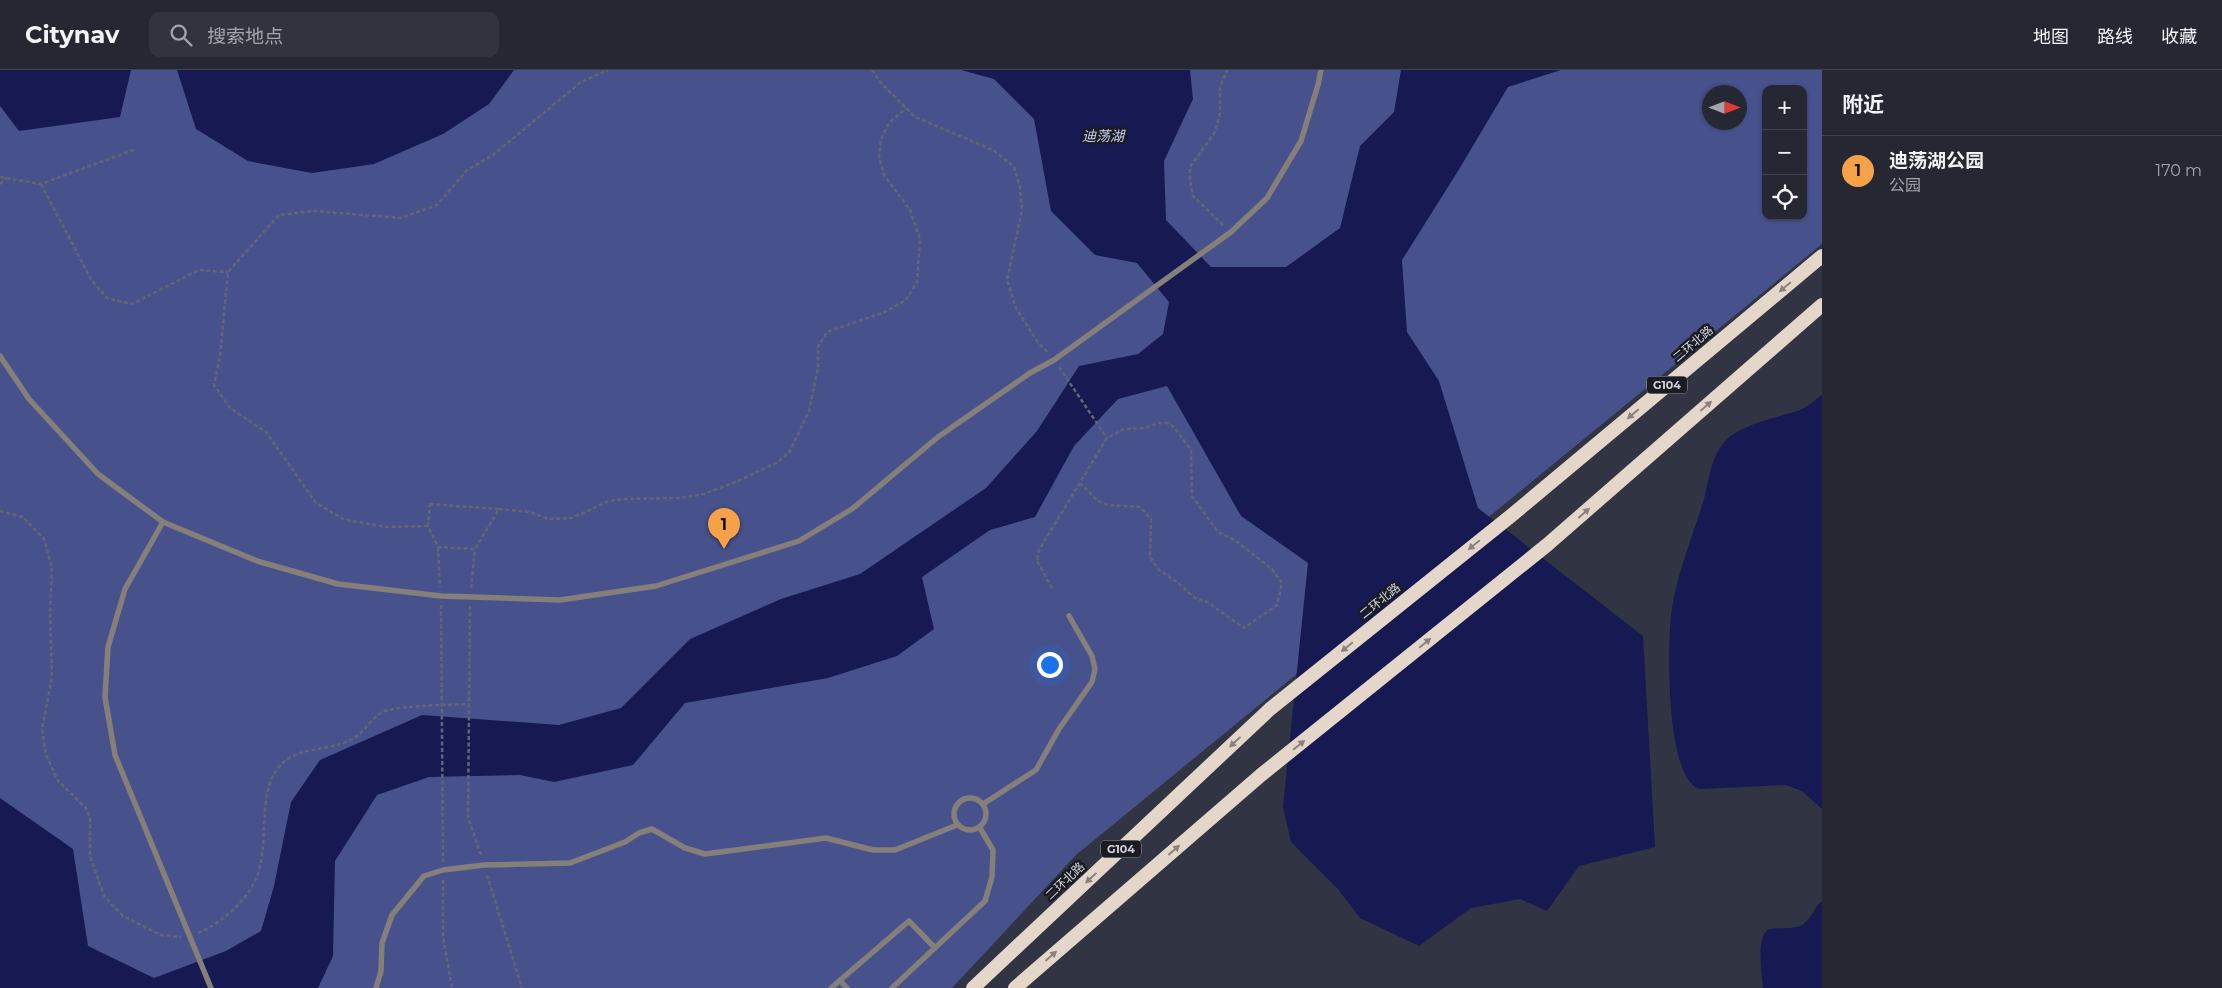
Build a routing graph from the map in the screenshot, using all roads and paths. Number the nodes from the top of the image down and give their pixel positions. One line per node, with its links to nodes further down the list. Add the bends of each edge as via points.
1 (608, 70): 13 (path, via 581,82 493,155 466,170 437,205 402,218 313,211 279,215)
2 (872, 70): 5 (path, via 880,83)
3 (1227, 70): 11 (path, via 1220,88 1220,113 1215,132 1190,167 1190,181 1193,196)
4 (1320, 70): 11 (lane, via 1301,141 1267,198)
5 (906, 108): 16 (path, via 915,116 993,150 1014,167 1022,210 1008,280 1016,308 1037,341); 19 (path, via 889,123 880,139 879,157 884,175 910,210 920,239 916,282 906,300 885,312 826,332 818,347 818,368 809,411 790,451 778,462 738,482 704,494 609,501 572,518 548,519 530,512)
6 (136, 149): 10 (path)
7 (0, 177): 8 (path)
8 (6, 178): 9 (path); 10 (path)
9 (0, 184)
10 (40, 184): 13 (path, via 92,281 107,298 132,304 199,270)
11 (1231, 232): 16 (lane)
12 (1822, 256): 46 (highway, 二环北路 / G104, one-way to 46, via 1512,515 1270,709)
13 (228, 272): 22 (path, via 214,385 230,408 266,432 316,503 345,520 387,527)
14 (1822, 305): 47 (highway, G104, one-way to 14, via 1261,775 1547,545)
15 (0, 356): 21 (lane, via 30,398 98,474)
16 (1054, 360): 17 (path); 27 (lane, via 1030,373 938,438 852,509 799,541 656,586 560,600)
17 (1107, 438): 18 (path); 18 (path, via 1124,429 1145,428 1158,423 1174,427 1191,450 1192,496 1218,532 1236,541 1272,569 1282,583 1278,605 1244,628 1207,602 1195,598 1159,570 1150,557 1151,519 1140,507 1108,505 1098,501)
18 (1081, 484): 25 (path, via 1039,550 1037,561)
19 (499, 509): 22 (path, via 430,504); 24 (path)
20 (0, 512): 36 (path, via 23,517 44,539 52,568 52,677 42,729 46,755 58,781 86,808 90,818 90,856 104,896 123,916 161,935 176,938)
21 (163, 522): 26 (lane, via 256,561 338,584); 36 (lane, via 126,589 108,646 105,697 115,755)
22 (428, 526): 23 (path)
23 (438, 547): 24 (path); 26 (path)
24 (475, 549): 27 (path)
25 (1052, 588)
26 (441, 596): 27 (lane); 30 (path)
27 (470, 597): 29 (path)
28 (1069, 616): 31 (lane, via 1092,656 1095,669 1092,682 1059,729 1036,770)
29 (469, 704): 30 (path); 34 (path, via 468,817)
30 (442, 705): 35 (path); 36 (path, via 384,711 356,736 302,751 285,760 272,778 266,800 257,876 242,900 223,918 201,932)
31 (983, 804): 32 (lane, via 972,798 960,801 953,812); 33 (lane, via 986,816)
32 (957, 824): 33 (lane, via 968,831); 34 (lane, via 895,850 873,850 826,838 705,854 685,848 652,829 570,864)
33 (980, 828): 37 (lane, via 993,850 992,876 985,901)
34 (484, 865): 35 (lane); 42 (path)
35 (443, 870): 40 (lane, via 424,876 392,915 382,943 381,971); 41 (path, via 443,936)
36 (189, 935): 39 (lane)
37 (935, 948): 38 (lane, via 909,921); 45 (lane)
38 (840, 981): 43 (lane); 44 (lane)
39 (211, 988)
40 (376, 988)
41 (452, 988)
42 (522, 988)
43 (831, 988)
44 (847, 988)
45 (892, 988)
46 (973, 988)
47 (1014, 988)

